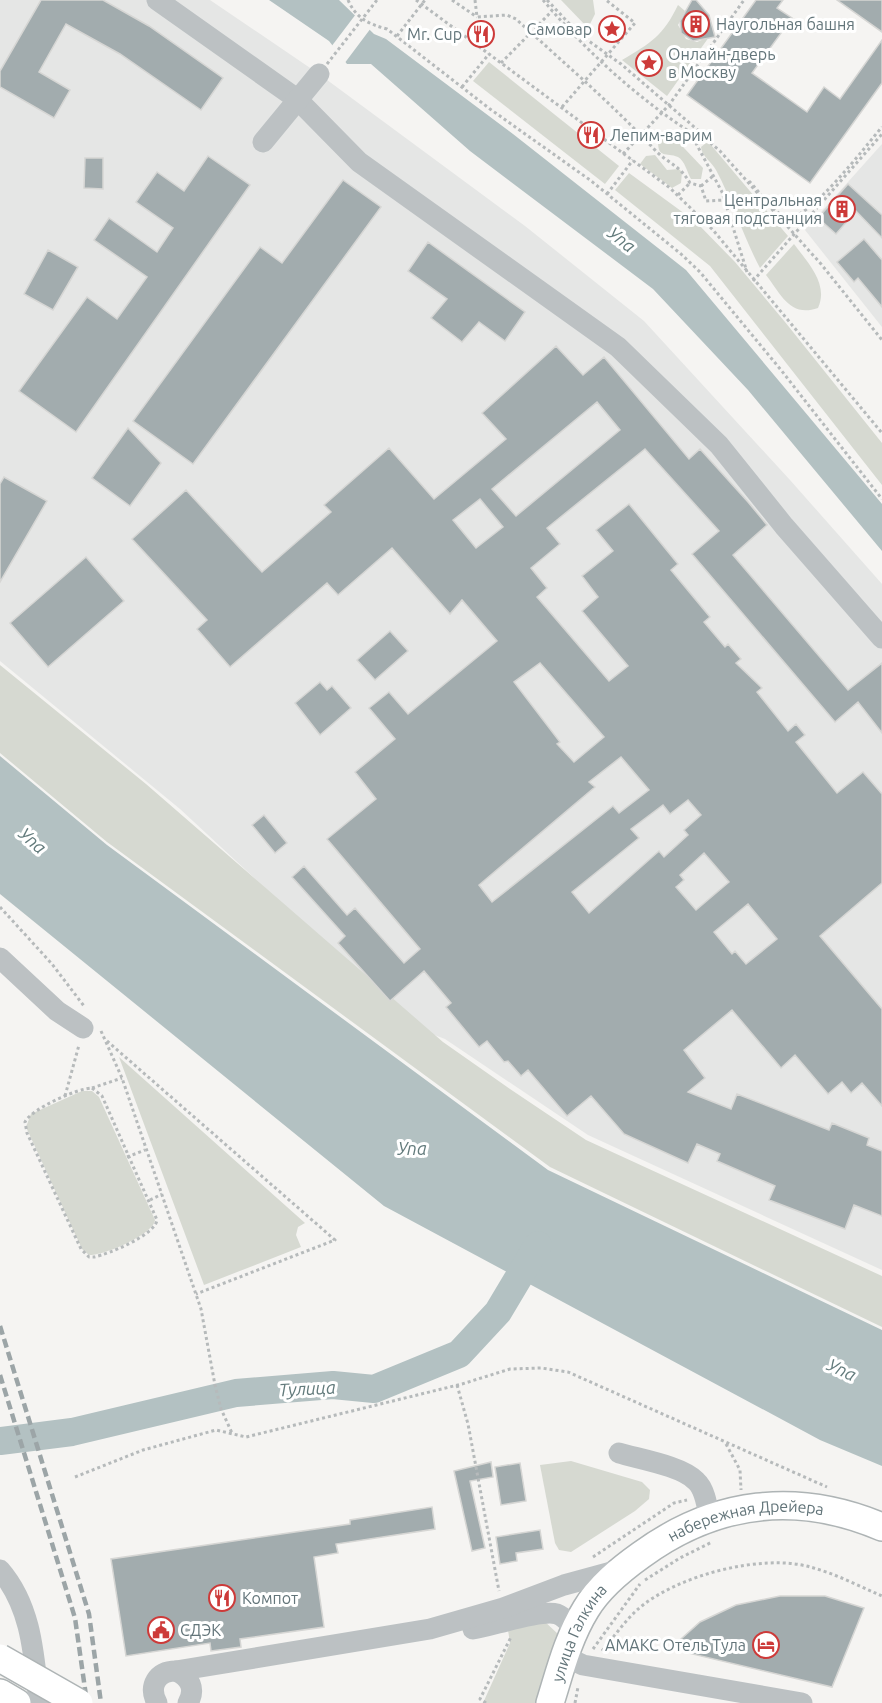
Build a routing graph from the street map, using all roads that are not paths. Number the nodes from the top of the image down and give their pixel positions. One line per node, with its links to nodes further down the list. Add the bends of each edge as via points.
1 (157, 0): 3 (street)
2 (323, 69): 3 (street)
3 (297, 99): 4 (street); 5 (street, via 359,162 618,346 719,445)
4 (264, 142)
5 (882, 638)
6 (0, 958): 7 (street, via 57,1011)
7 (88, 1023)
8 (619, 1453): 9 (street, via 682,1472 697,1481)
9 (711, 1517): 10 (main road, набережная Дрейера, via 739,1499 821,1509 859,1517); 12 (main road, набережная Дрейера, via 658,1542)
10 (882, 1527)
11 (0, 1570): 20 (street, via 13,1586 31,1634)
12 (619, 1570): 13 (street, via 564,1585); 14 (main road, улица Галкина, via 586,1608)
13 (513, 1613): 14 (street, via 555,1613); 17 (street, via 468,1630 430,1629)
14 (575, 1629): 16 (main road, улица Галкина)
15 (0, 1658): 21 (main road, bridge)
16 (573, 1660): 24 (main road, улица Галкина); 25 (street)
17 (176, 1671): 22 (street, via 162,1673 153,1684); 23 (street, via 189,1680 192,1689)
18 (0, 1693): 19 (main road)
19 (17, 1703)
20 (39, 1703)
21 (79, 1703)
22 (157, 1703)
23 (188, 1703)
24 (550, 1703)
25 (802, 1703)

